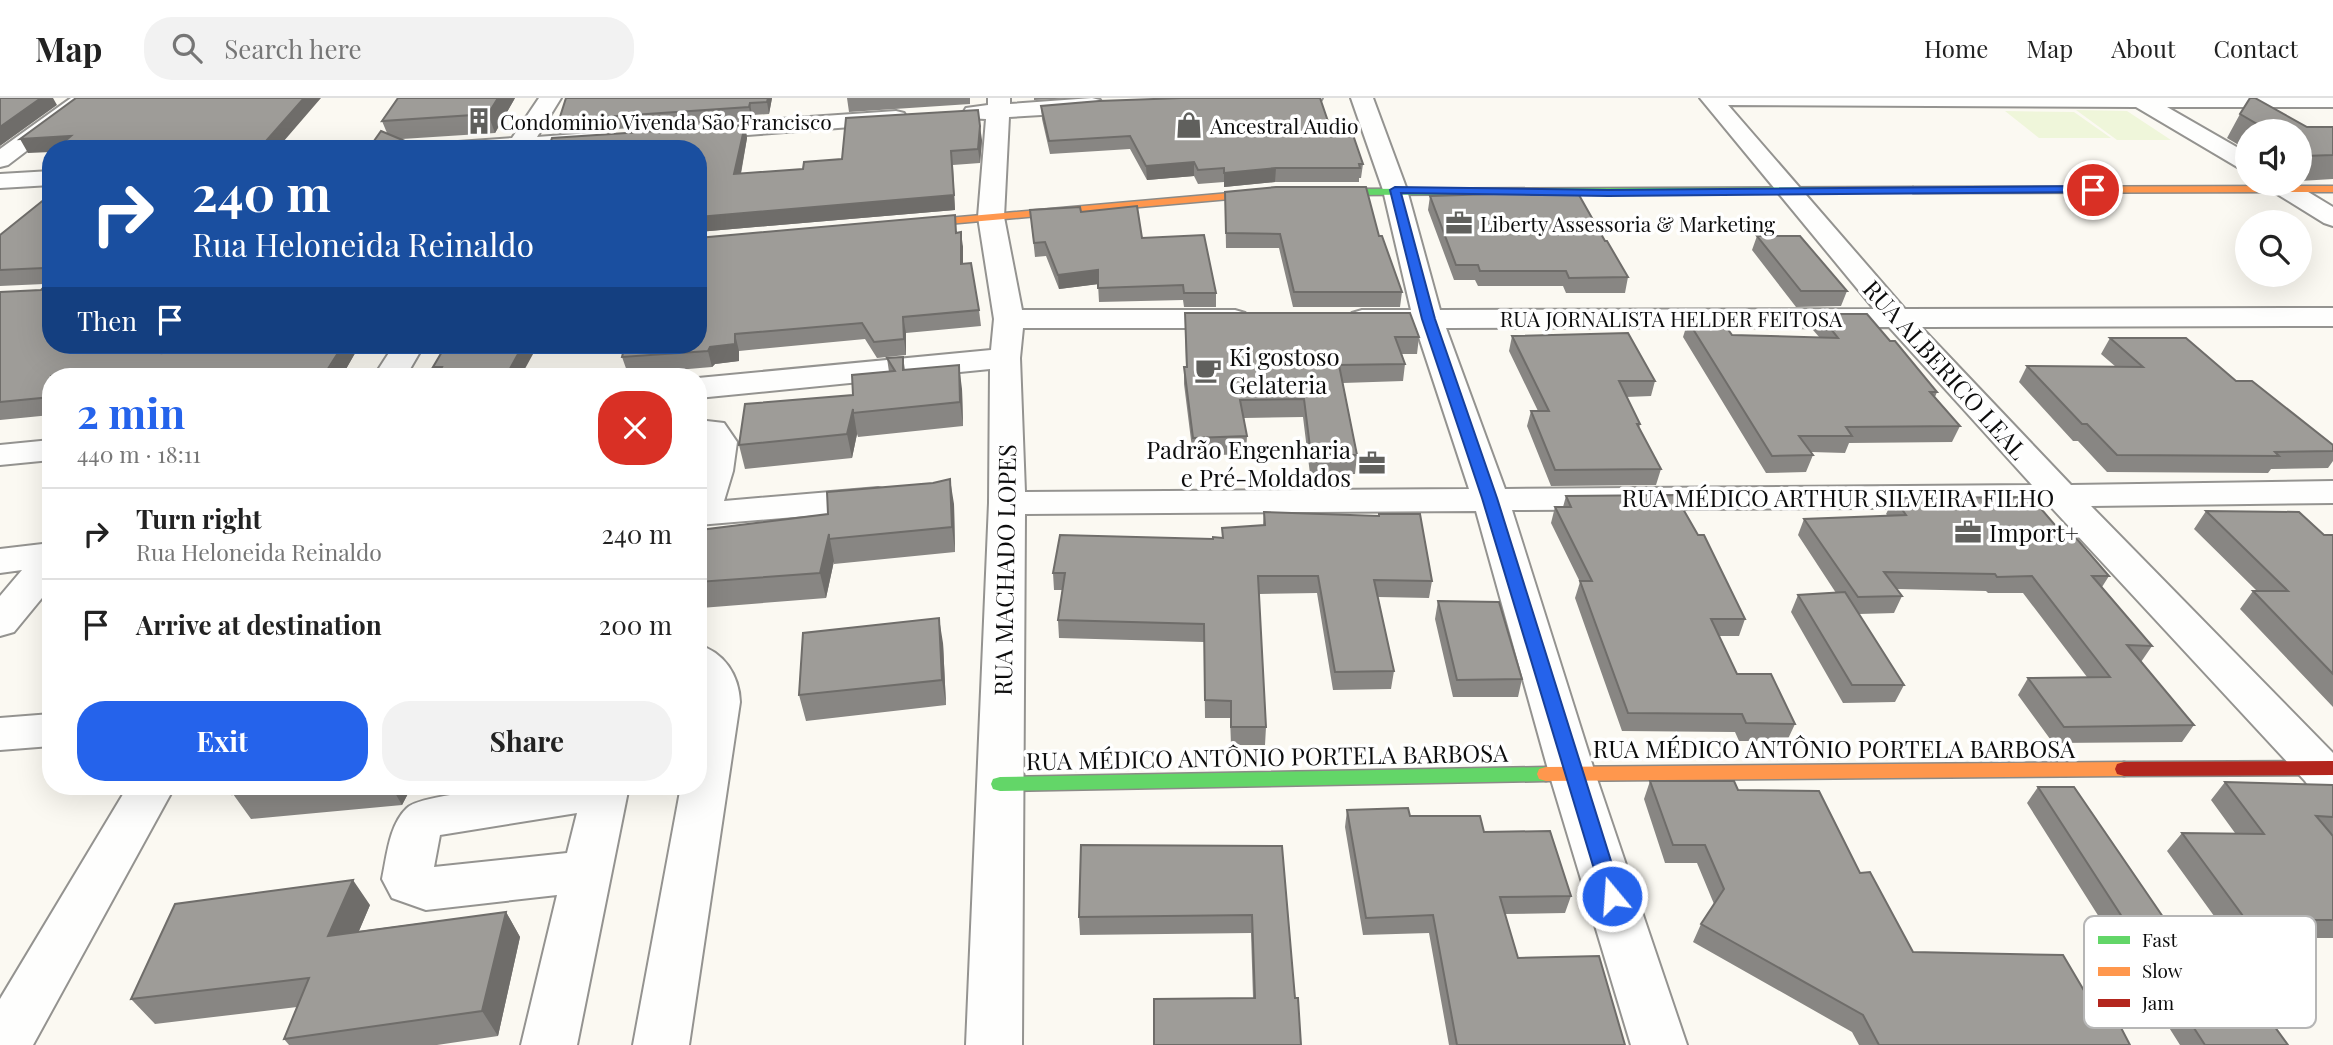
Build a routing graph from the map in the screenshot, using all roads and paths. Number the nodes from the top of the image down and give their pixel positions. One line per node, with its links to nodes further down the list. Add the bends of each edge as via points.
1 (85, 98): 18 (street)
2 (550, 98): 15 (street)
3 (1311, 98): 7 (street)
4 (1362, 98): 23 (street)
5 (1712, 98): 6 (street); 24 (street, RUA ALBERICO LEAL)
6 (2138, 99): 8 (street); 17 (street)
7 (1193, 100)
8 (2333, 100)
9 (999, 104): 10 (street); 11 (street); 27 (street, RUA MACHADO LOPES)
10 (1112, 104)
11 (950, 114)
12 (912, 117): 13 (street)
13 (667, 134)
14 (627, 137): 16 (street)
15 (523, 140)
16 (594, 140)
17 (2235, 156)
18 (0, 160)
19 (42, 179): 20 (street)
20 (0, 181)
21 (2235, 186): 24 (street)
22 (2312, 188): 25 (street)
23 (1395, 190): 24 (street); 27 (street, via 1275,192); 35 (street)
24 (1789, 190): 30 (street, RUA ALBERICO LEAL)
25 (2333, 190)
26 (2299, 196): 28 (street)
27 (991, 217): 29 (street); 32 (street, RUA MACHADO LOPES)
28 (2333, 218)
29 (885, 226)
30 (1896, 317): 31 (street, RUA JORNALISTA HELDER FEITOSA); 35 (street, RUA JORNALISTA HELDER FEITOSA); 44 (street, RUA ALBERICO LEAL)
31 (2333, 317)
32 (1009, 319): 33 (street); 36 (street, RUA MACHADO LOPES)
33 (1265, 319)
34 (1333, 319): 35 (street, RUA JORNALISTA HELDER FEITOSA)
35 (1429, 319): 45 (street)
36 (1005, 358): 37 (street); 46 (street, RUA MACHADO LOPES)
37 (707, 387)
38 (707, 430): 42 (street, via 720,442)
39 (42, 451): 40 (street)
40 (0, 455)
41 (2333, 492): 44 (street, RUA MÉDICO ARTHUR SILVEIRA FILHO)
42 (707, 495)
43 (909, 496): 47 (street)
44 (2061, 496): 45 (street, RUA MÉDICO ARTHUR SILVEIRA FILHO); 57 (street, RUA ALBERICO LEAL)
45 (1490, 498): 46 (street, RUA MÉDICO ARTHUR SILVEIRA FILHO); 56 (street)
46 (1007, 503): 58 (street, RUA MACHADO LOPES)
47 (707, 513)
48 (42, 556): 49 (street)
49 (0, 561)
50 (42, 573): 51 (street)
51 (17, 605)
52 (707, 664): 55 (street, via 715,678 718,702)
53 (42, 731): 54 (street)
54 (0, 734)
55 (707, 768)
56 (1572, 772): 57 (street, RUA MÉDICO ANTÔNIO PORTELA BARBOSA); 58 (street, RUA MÉDICO ANTÔNIO PORTELA BARBOSA); 68 (street)
57 (2329, 774)
58 (1000, 783): 67 (street, RUA MACHADO LOPES)
59 (147, 795): 64 (street)
60 (564, 795): 63 (street, via 425,818 417,830 407,879 426,888)
61 (604, 795): 63 (street)
62 (703, 795): 66 (street)
63 (587, 871): 65 (street)
64 (3, 1045)
65 (550, 1045)
66 (661, 1045)
67 (994, 1045)
68 (1660, 1045)

